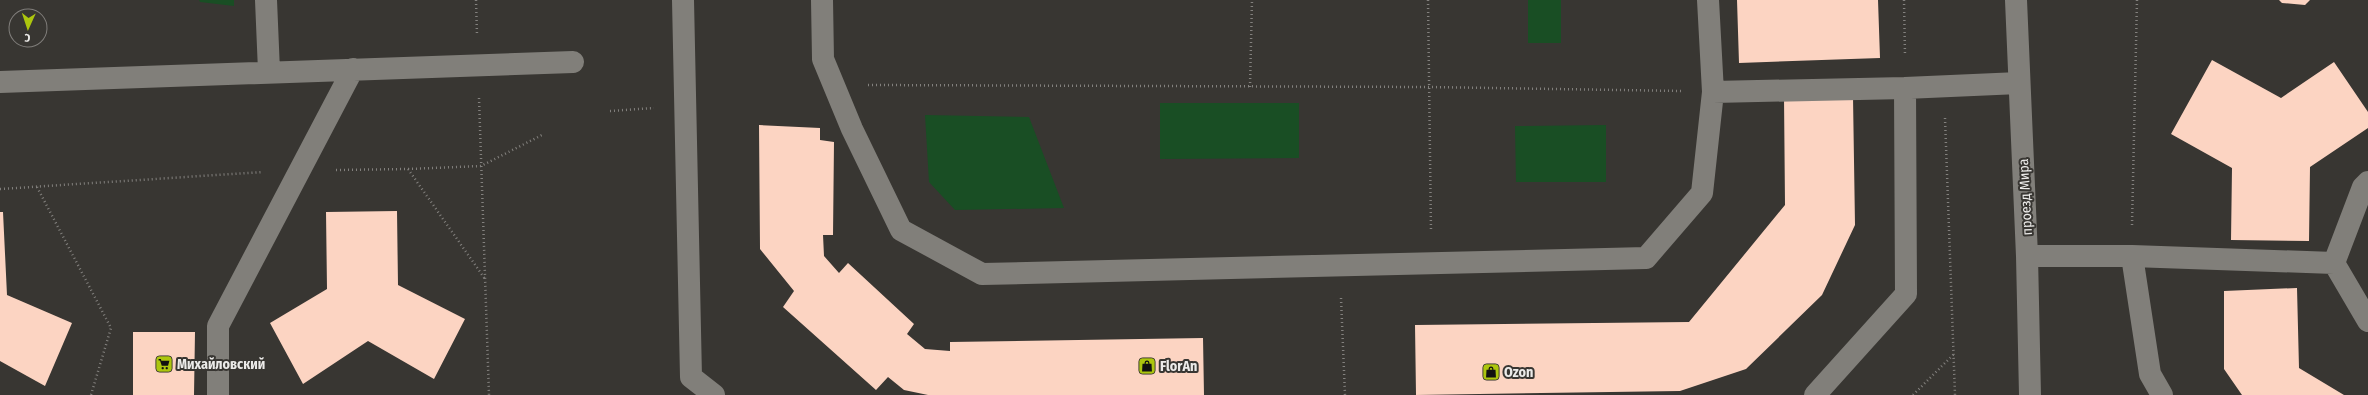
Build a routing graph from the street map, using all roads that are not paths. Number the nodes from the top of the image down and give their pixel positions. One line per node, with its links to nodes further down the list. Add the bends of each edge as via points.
1 (266, 0): 8 (street)
2 (683, 0): 19 (street, via 691,377)
3 (822, 0): 12 (street, via 823,59 852,129 901,230 982,274 1646,258 1702,193)
4 (1708, 0): 12 (street)
5 (2016, 0): 10 (street, проезд Мира)
6 (573, 62): 7 (street)
7 (353, 68): 8 (street); 18 (street, via 218,326)
8 (269, 71): 9 (street)
9 (0, 82)
10 (2019, 83): 11 (street); 14 (street, проезд Мира)
11 (1905, 88): 12 (street); 20 (street, via 1906,294)
12 (1713, 92)
13 (2368, 182): 16 (street, via 2363,187)
14 (2027, 256): 15 (street); 21 (street, проезд Мира)
15 (2132, 256): 16 (street); 22 (street, via 2150,374)
16 (2334, 263): 17 (street)
17 (2368, 321)
18 (218, 395)
19 (714, 395)
20 (1815, 395)
21 (2030, 395)
22 (2162, 395)

